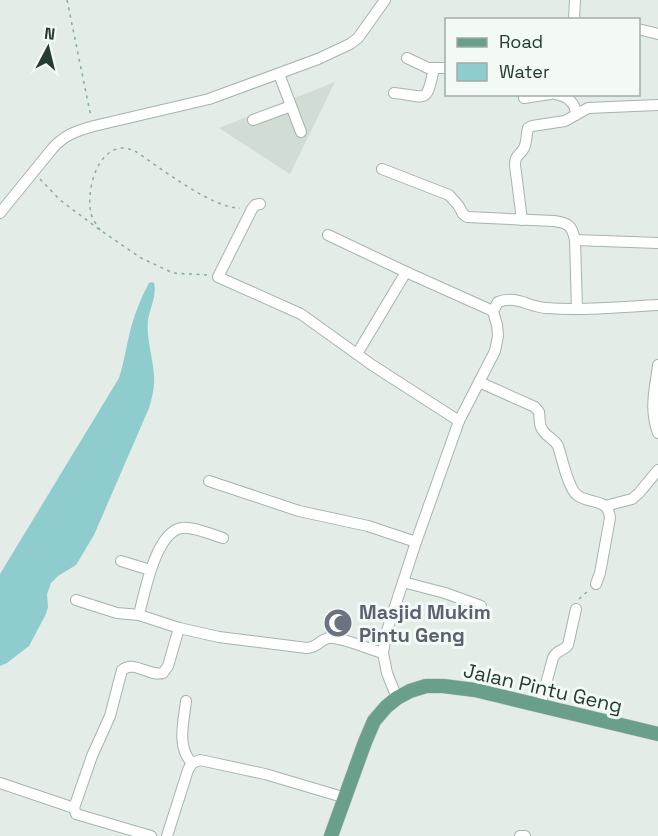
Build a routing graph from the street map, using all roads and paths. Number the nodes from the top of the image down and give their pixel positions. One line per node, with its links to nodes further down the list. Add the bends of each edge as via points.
1 (67, 0): 19 (path)
2 (385, 0): 10 (street, via 350,44)
3 (576, 0): 4 (street)
4 (574, 18)
5 (640, 29): 6 (street)
6 (658, 34)
7 (407, 58): 8 (street)
8 (434, 68): 9 (street); 11 (street, via 429,89 423,96)
9 (445, 68)
10 (279, 74): 16 (street); 19 (street, via 209,99)
11 (394, 93)
12 (537, 96): 14 (street)
13 (561, 96): 17 (street, via 576,109)
14 (524, 98)
15 (658, 105): 17 (street, via 588,108)
16 (291, 106): 18 (street); 20 (street)
17 (576, 115): 25 (street, via 565,122 528,128 523,151 514,165)
18 (254, 120)
19 (93, 126): 22 (street, via 60,140)
20 (301, 132)
21 (382, 169): 25 (street, via 449,195 467,217)
22 (33, 172): 24 (street); 26 (path, via 60,200)
23 (257, 204): 26 (path, via 235,208 208,199 124,147 101,159 92,184 91,215); 31 (street)
24 (0, 213)
25 (522, 220): 28 (street, via 564,223 572,229)
26 (100, 230): 31 (path, via 141,258 173,273)
27 (328, 235): 30 (street)
28 (574, 240): 29 (street); 33 (street)
29 (658, 243)
30 (406, 272): 34 (street); 35 (street)
31 (218, 277): 35 (street, via 301,314)
32 (658, 305): 33 (street)
33 (577, 309): 34 (street, via 545,308 506,299 498,302)
34 (493, 311): 37 (street, via 498,336)
35 (357, 354): 38 (street)
36 (658, 365): 39 (street, via 652,410)
37 (479, 382): 38 (street); 42 (street, via 535,407 540,426 558,446 572,488 577,495)
38 (459, 421): 44 (street)
39 (658, 433)
40 (658, 470): 42 (street, via 632,499)
41 (209, 481): 44 (street, via 298,511 368,526)
42 (605, 506): 48 (street, via 610,510 610,518)
43 (222, 538): 46 (street, via 181,528 168,536)
44 (416, 542): 47 (street)
45 (122, 561): 46 (street)
46 (150, 570): 52 (street)
47 (403, 582): 50 (street); 54 (street)
48 (596, 584): 51 (path, via 580,598)
49 (76, 600): 52 (street, via 117,613)
50 (481, 606)
51 (576, 609): 57 (street, via 568,645 553,656)
52 (139, 615): 53 (street)
53 (179, 628): 54 (street, via 219,638 307,648 336,638); 62 (street, via 163,673 131,666 122,670 110,716)
54 (383, 653): 55 (street)
55 (397, 698): 57 (main road, Jalan Pintu Geng, via 426,686 443,686); 61 (main road, Jalan Pintu Geng, via 374,722)
56 (186, 700): 59 (street, via 183,749)
57 (540, 706): 58 (main road, Jalan Pintu Geng)
58 (658, 734)
59 (192, 763): 61 (street, via 200,760 236,767); 64 (street)
60 (0, 783): 62 (street)
61 (346, 798): 65 (main road, Jalan Pintu Geng)
62 (74, 808): 63 (street, via 76,814)
63 (151, 836)
64 (167, 836)
65 (331, 836)
66 (520, 836): 67 (street)
67 (525, 836)

